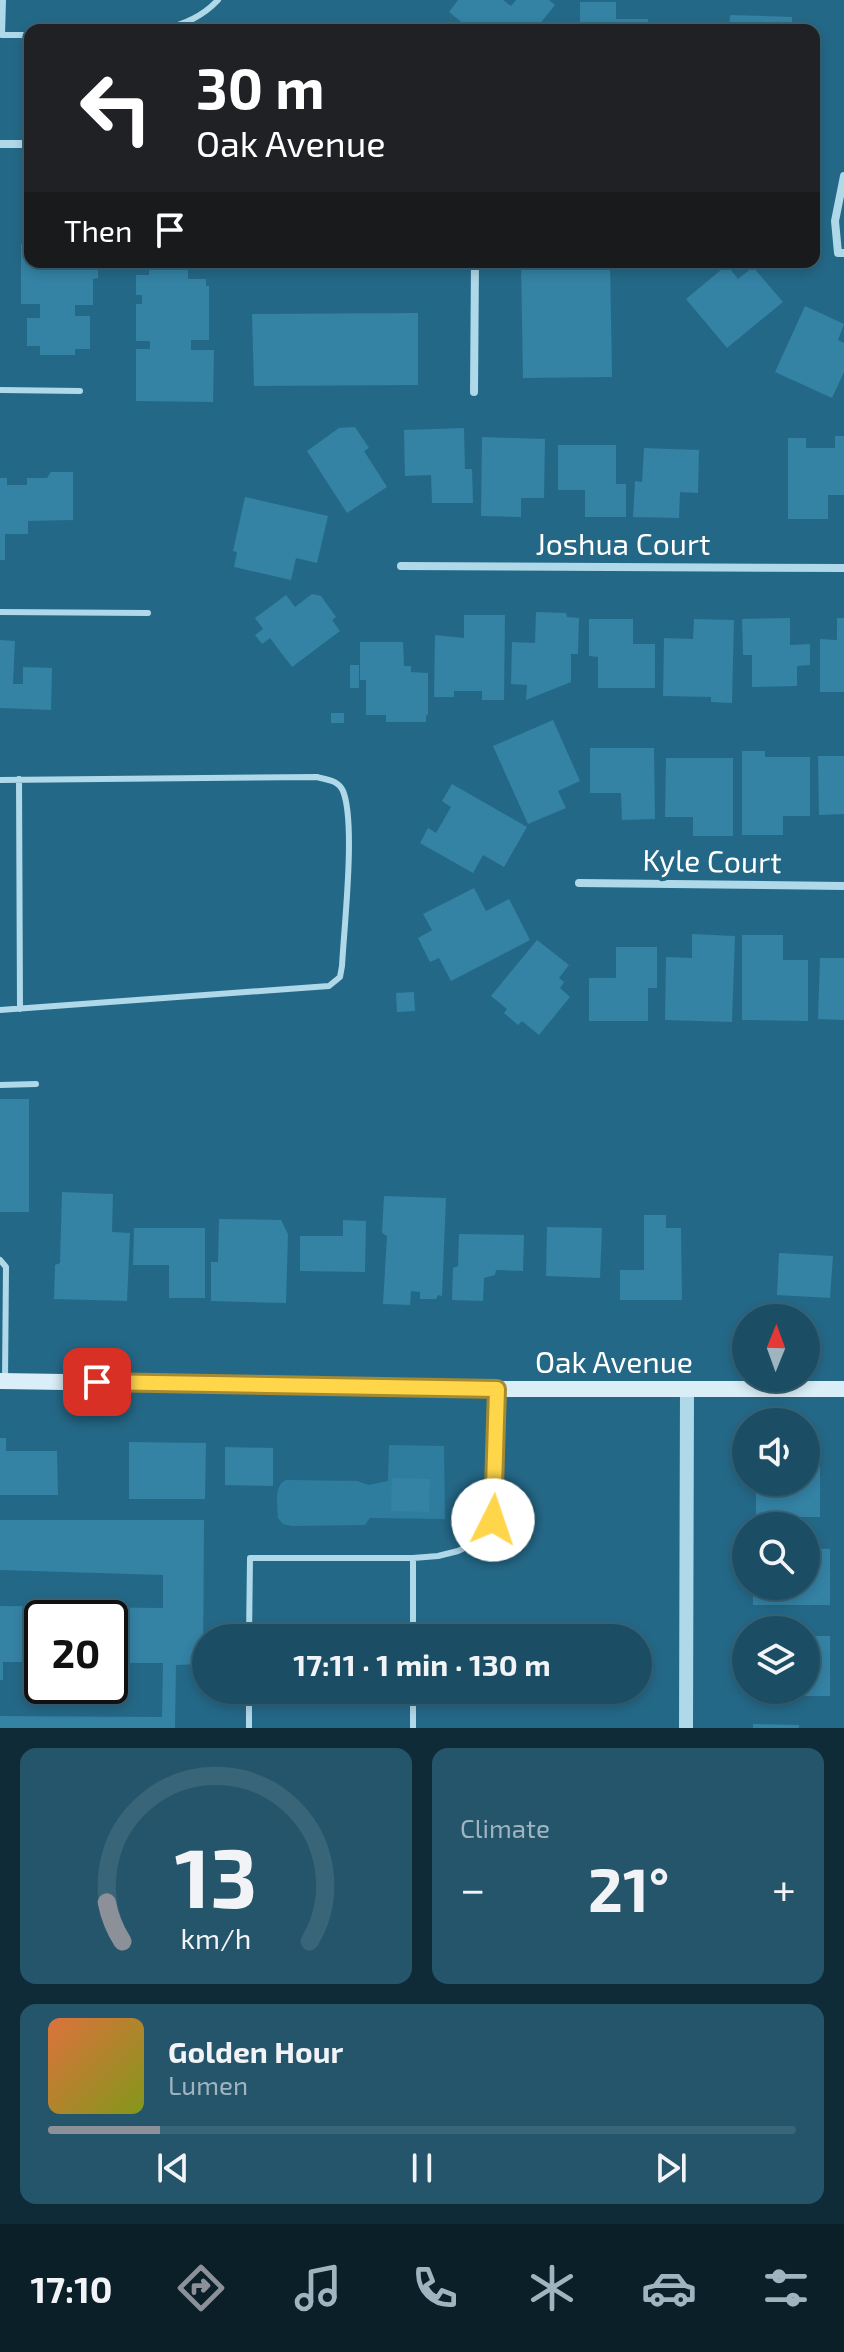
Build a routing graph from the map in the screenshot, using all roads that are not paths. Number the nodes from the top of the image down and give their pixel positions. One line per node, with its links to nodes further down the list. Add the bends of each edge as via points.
1 (3, 0): 4 (lane)
2 (218, 0): 3 (lane)
3 (182, 24)
4 (1, 35): 5 (lane)
5 (24, 35)
6 (0, 144): 7 (street)
7 (24, 144)
8 (844, 176): 9 (street, via 835,221 838,253)
9 (844, 253)
10 (475, 268): 13 (street)
11 (0, 390): 12 (lane)
12 (80, 391)
13 (474, 392)
14 (401, 566): 15 (street, Joshua Court)
15 (844, 568)
16 (0, 612): 17 (lane)
17 (148, 613)
18 (19, 779): 19 (lane); 22 (lane); 22 (lane, via 317,777 336,782 343,790 349,820 342,966 340,977 329,986)
19 (0, 780)
20 (579, 883): 21 (street, Kyle Court)
21 (844, 886)
22 (20, 1009): 23 (lane)
23 (0, 1010)
24 (36, 1084): 25 (lane)
25 (0, 1085)
26 (0, 1260): 27 (lane, via 6,1267)
27 (3, 1381): 28 (main road, Oak Avenue)
28 (497, 1389): 29 (main road, Oak Avenue); 31 (lane, via 495,1508 488,1531 458,1551)
29 (687, 1389): 30 (main road, Oak Avenue); 38 (street)
30 (844, 1389)
31 (413, 1558): 32 (lane, via 250,1558); 33 (lane)
32 (249, 1624)
33 (413, 1624)
34 (249, 1704): 36 (lane)
35 (413, 1704): 37 (lane)
36 (249, 1728)
37 (413, 1728)
38 (686, 1728)

